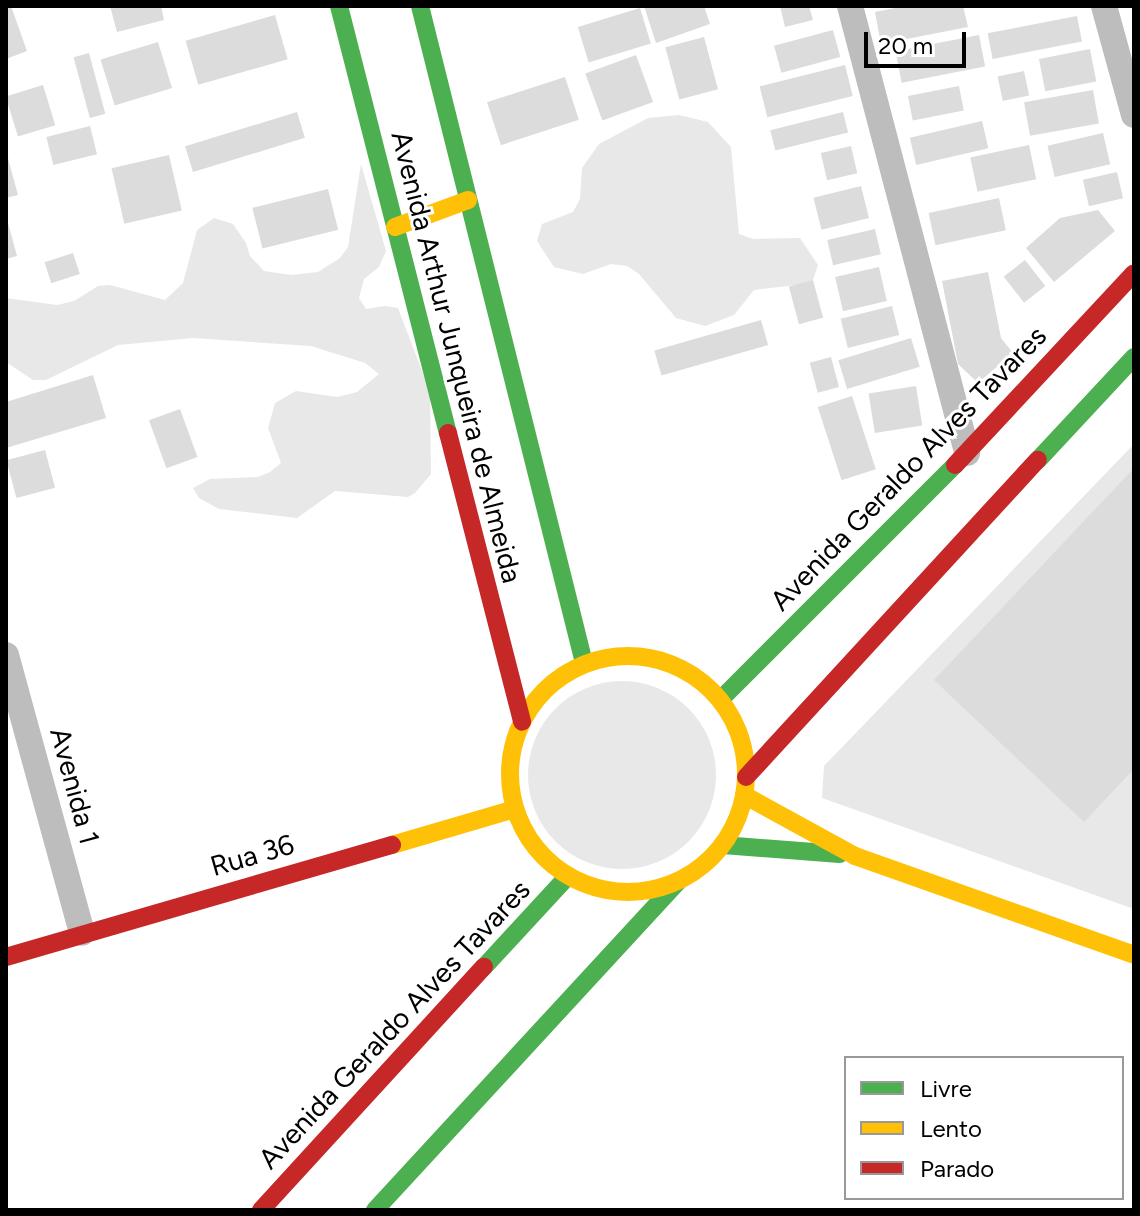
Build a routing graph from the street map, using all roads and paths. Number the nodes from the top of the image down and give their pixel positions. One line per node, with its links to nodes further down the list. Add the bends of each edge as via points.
1 (339, 6): 7 (main road, Avenida Arthur Junqueira de Almeida)
2 (420, 6): 6 (main road, Avenida Arthur Junqueira de Almeida)
3 (850, 6): 10 (street)
4 (1104, 6): 5 (street)
5 (1134, 115)
6 (468, 200): 7 (main road); 12 (main road, Avenida Arthur Junqueira de Almeida)
7 (395, 227): 14 (main road, Avenida Arthur Junqueira de Almeida)
8 (1134, 273): 10 (main road, Avenida Geraldo Alves Tavares)
9 (1134, 357): 15 (main road)
10 (967, 453): 13 (main road, Avenida Geraldo Alves Tavares)
11 (6, 655): 21 (street, Avenida 1)
12 (584, 663): 13 (main road, via 620,655 658,659 692,674); 14 (main road, via 558,677)
13 (720, 700): 15 (main road, via 740,735)
14 (522, 722): 16 (main road, via 512,750)
15 (745, 786): 17 (main road); 18 (main road)
16 (515, 809): 19 (main road, via 527,836); 21 (main road, Rua 36)
17 (723, 845): 18 (main road); 20 (main road)
18 (855, 856): 22 (main road)
19 (568, 876): 20 (main road, via 603,890 641,892); 24 (main road, Avenida Geraldo Alves Tavares)
20 (678, 882): 25 (main road)
21 (82, 933): 23 (main road, Rua 36)
22 (1134, 955)
23 (6, 957)
24 (261, 1210)
25 (375, 1210)

